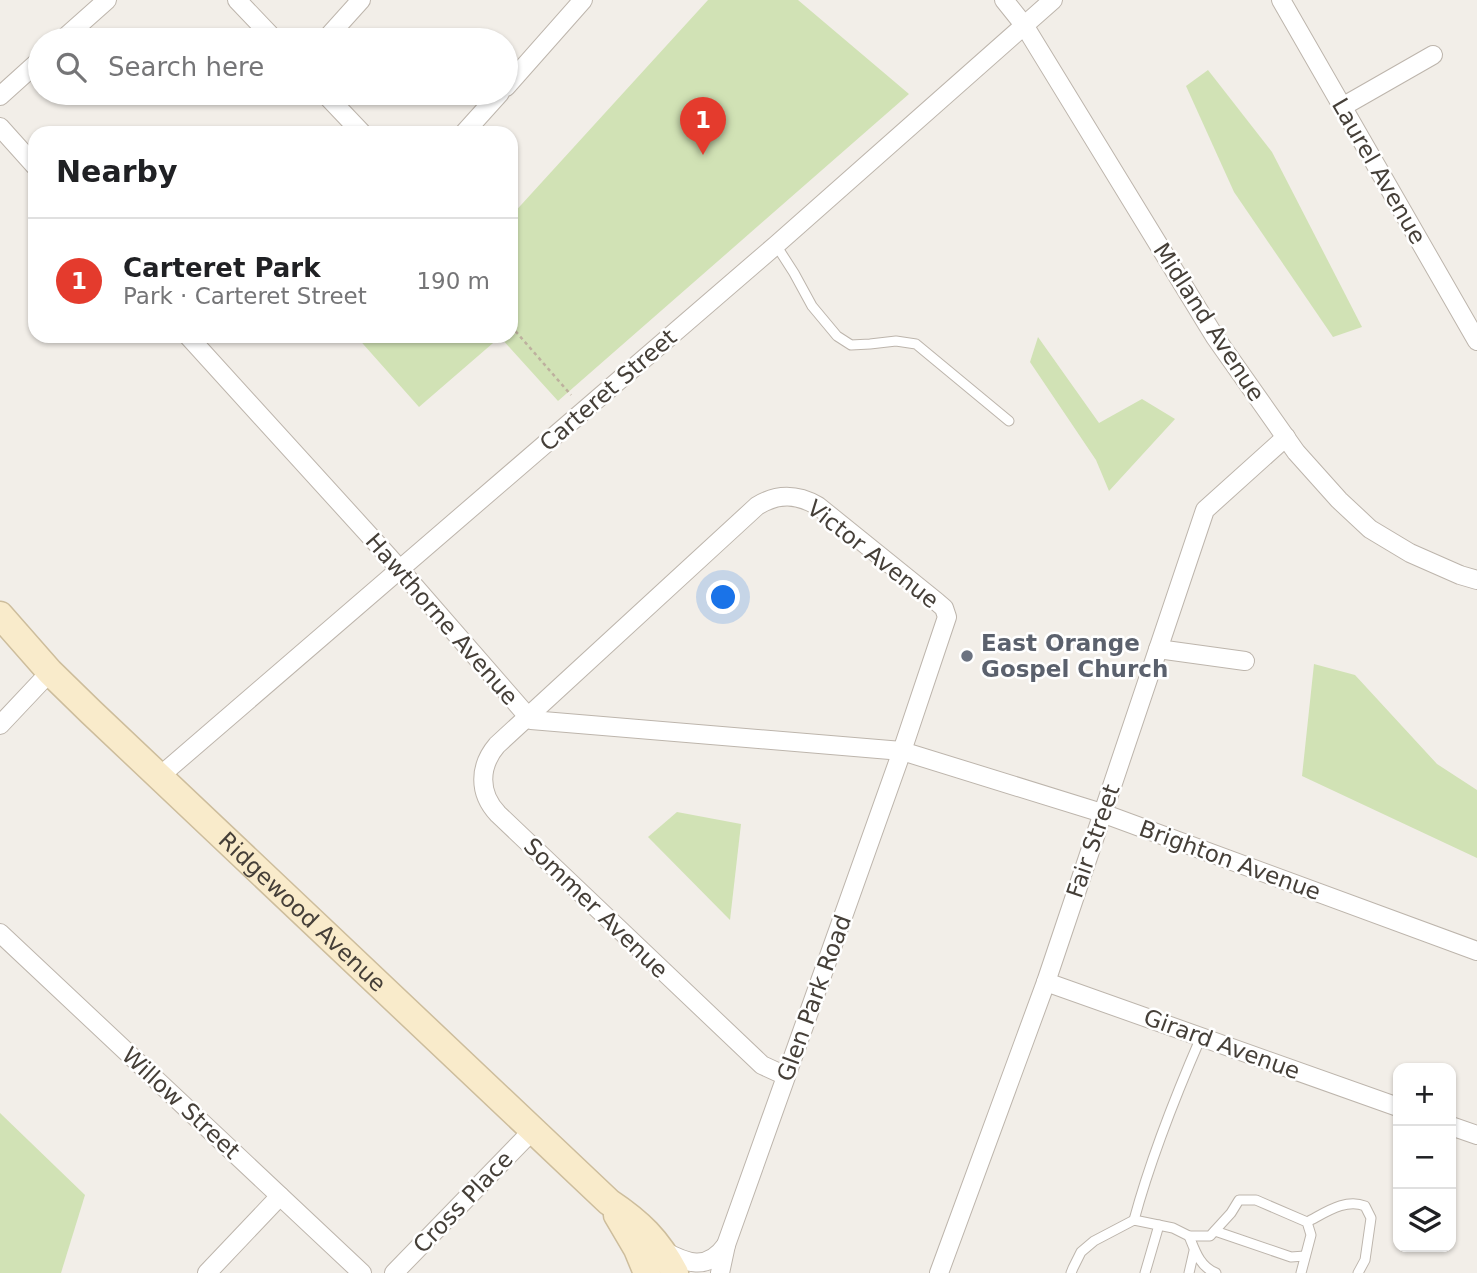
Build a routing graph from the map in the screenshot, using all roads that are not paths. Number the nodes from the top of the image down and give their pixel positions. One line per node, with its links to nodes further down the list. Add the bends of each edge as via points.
1 (107, 0): 9 (street)
2 (237, 0): 10 (street)
3 (361, 0): 11 (street)
4 (583, 0): 14 (street)
5 (1004, 0): 8 (street, Midland Avenue)
6 (1052, 0): 8 (street, Carteret Street)
7 (1280, 0): 18 (street, Laurel Avenue)
8 (1024, 25): 23 (street, Carteret Street); 27 (street, Midland Avenue, via 1215,337)
9 (76, 28)
10 (264, 28)
11 (336, 28)
12 (1433, 55): 18 (street)
13 (28, 71): 15 (street)
14 (518, 73)
15 (0, 96)
16 (335, 105): 19 (street)
17 (489, 105): 20 (street)
18 (1342, 107): 24 (street, Laurel Avenue)
19 (355, 126)
20 (470, 126)
21 (0, 127): 22 (street)
22 (28, 158)
23 (776, 245): 26 (lane, via 836,337 851,345 916,344); 28 (street, Carteret Street)
24 (1477, 341)
25 (194, 343): 28 (street, Hawthorne Avenue)
26 (1009, 421)
27 (1286, 437): 29 (street, Midland Avenue, via 1370,529 1410,553); 31 (street, Fair Street, via 1205,510)
28 (400, 569): 34 (street, Hawthorne Avenue); 37 (street, Carteret Street)
29 (1477, 580)
30 (0, 615): 33 (street, Ridgewood Avenue)
31 (1158, 649): 32 (street); 38 (street, Fair Street)
32 (1245, 662)
33 (50, 672): 35 (street); 37 (street, Ridgewood Avenue)
34 (528, 717): 36 (street, Hawthorne Avenue); 36 (street, Victor Avenue, via 757,506 791,496 818,506 944,608 947,617); 43 (street, Sommer Avenue, via 486,760 483,784 491,806 762,1065)
35 (0, 725)
36 (902, 751): 38 (street, Brighton Avenue); 43 (street, Glen Park Road)
37 (160, 776): 46 (street, Ridgewood Avenue)
38 (1102, 813): 40 (street, Brighton Avenue); 41 (street, Fair Street)
39 (0, 933): 48 (street, Willow Street)
40 (1477, 951)
41 (1046, 982): 42 (street, Girard Avenue); 63 (street, Fair Street)
42 (1201, 1037): 44 (street, Girard Avenue); 49 (lane, via 1144,1181)
43 (786, 1076): 54 (street, Glen Park Road)
44 (1393, 1105)
45 (1456, 1128): 47 (street)
46 (533, 1130): 57 (street, Ridgewood Avenue, via 609,1202); 60 (street, Cross Place)
47 (1477, 1135)
48 (280, 1196): 58 (street); 59 (street, Willow Street)
49 (1134, 1220): 51 (lane); 64 (lane, via 1081,1252)
50 (1307, 1222): 52 (lane, via 1256,1200 1239,1200); 56 (lane, via 1311,1235); 69 (lane, via 1335,1207 1365,1206 1371,1218 1365,1260)
51 (1159, 1225): 53 (lane); 65 (lane)
52 (1214, 1231): 53 (lane, via 1210,1236); 56 (lane, via 1291,1258)
53 (1189, 1236): 55 (lane)
54 (726, 1245): 57 (street, via 716,1257 699,1263 682,1260); 62 (street, Glen Park Road)
55 (1195, 1250): 66 (lane); 67 (lane, via 1206,1269)
56 (1305, 1256): 68 (lane)
57 (650, 1265): 61 (street, Ridgewood Avenue)
58 (207, 1273)
59 (362, 1273)
60 (394, 1273)
61 (675, 1273)
62 (720, 1273)
63 (939, 1273)
64 (1072, 1273)
65 (1146, 1273)
66 (1189, 1273)
67 (1216, 1273)
68 (1301, 1273)
69 (1358, 1273)

